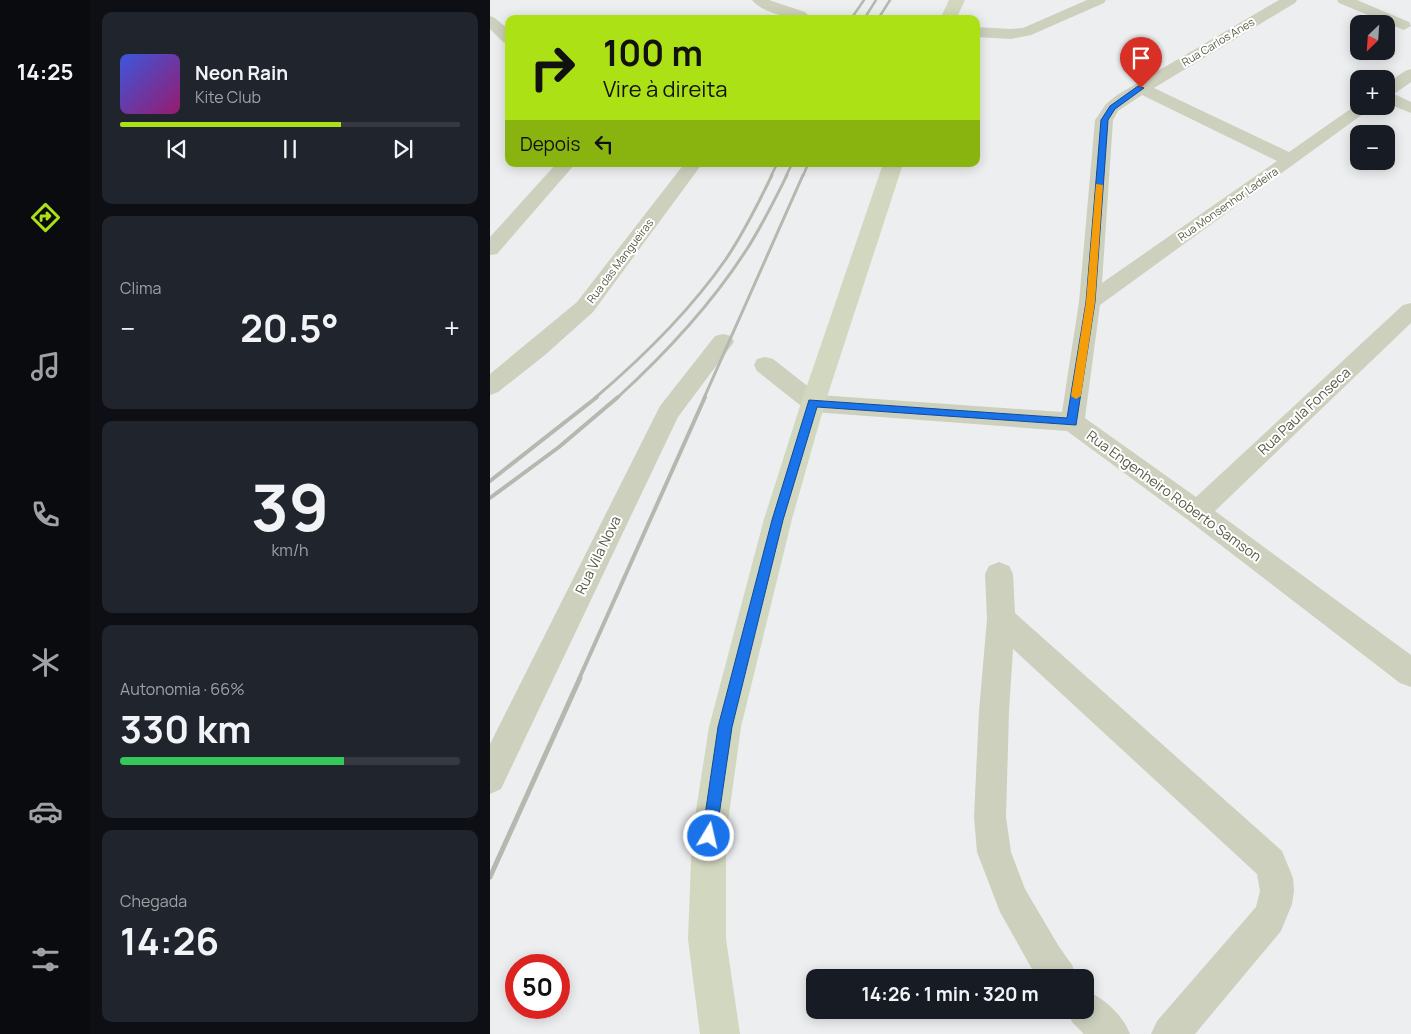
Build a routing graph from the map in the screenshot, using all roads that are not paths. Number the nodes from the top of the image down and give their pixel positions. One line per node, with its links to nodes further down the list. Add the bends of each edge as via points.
1 (759, 0): 6 (street, via 769,6)
2 (958, 0): 7 (main road)
3 (1100, 0): 10 (street, via 1026,32)
4 (1290, 0): 14 (street, Rua Carlos Anes)
5 (1344, 0): 9 (street, via 1381,9)
6 (802, 13)
7 (950, 15)
8 (490, 21): 11 (street)
9 (1404, 25)
10 (980, 32)
11 (504, 41)
12 (1411, 74): 13 (street)
13 (1395, 86)
14 (1141, 88): 18 (street); 23 (street, Rua Carlos Anes, via 1112,108 1104,120)
15 (1395, 101): 16 (street)
16 (1411, 108)
17 (1353, 115): 18 (street, Rua Monsenhor Ladeira)
18 (1290, 160): 23 (street, Rua Monsenhor Ladeira)
19 (563, 167): 22 (street)
20 (691, 167): 27 (street, Rua das Mangueiras, via 585,307)
21 (892, 167): 28 (main road)
22 (490, 249)
23 (1090, 302): 29 (street, Rua Carlos Anes)
24 (1411, 310): 30 (street, Rua Paula Fonseca)
25 (723, 342): 34 (street, Rua Vila Nova, via 668,412)
26 (765, 365): 28 (street)
27 (490, 386)
28 (813, 403): 29 (street, Rua Engenheiro Roberto Samson); 37 (main road, via 778,520 725,727 709,836 707,930)
29 (1072, 422): 30 (street, Rua Engenheiro Roberto Samson)
30 (1197, 512): 33 (street, Rua Engenheiro Roberto Samson)
31 (999, 574): 32 (street)
32 (1001, 619): 35 (street, via 990,807 994,852 1012,900); 39 (street, via 1270,863 1278,881 1277,900 1269,919)
33 (1411, 673)
34 (490, 778)
35 (1053, 969)
36 (1094, 1018): 38 (street)
37 (720, 1034)
38 (1111, 1034)
39 (1170, 1034)

